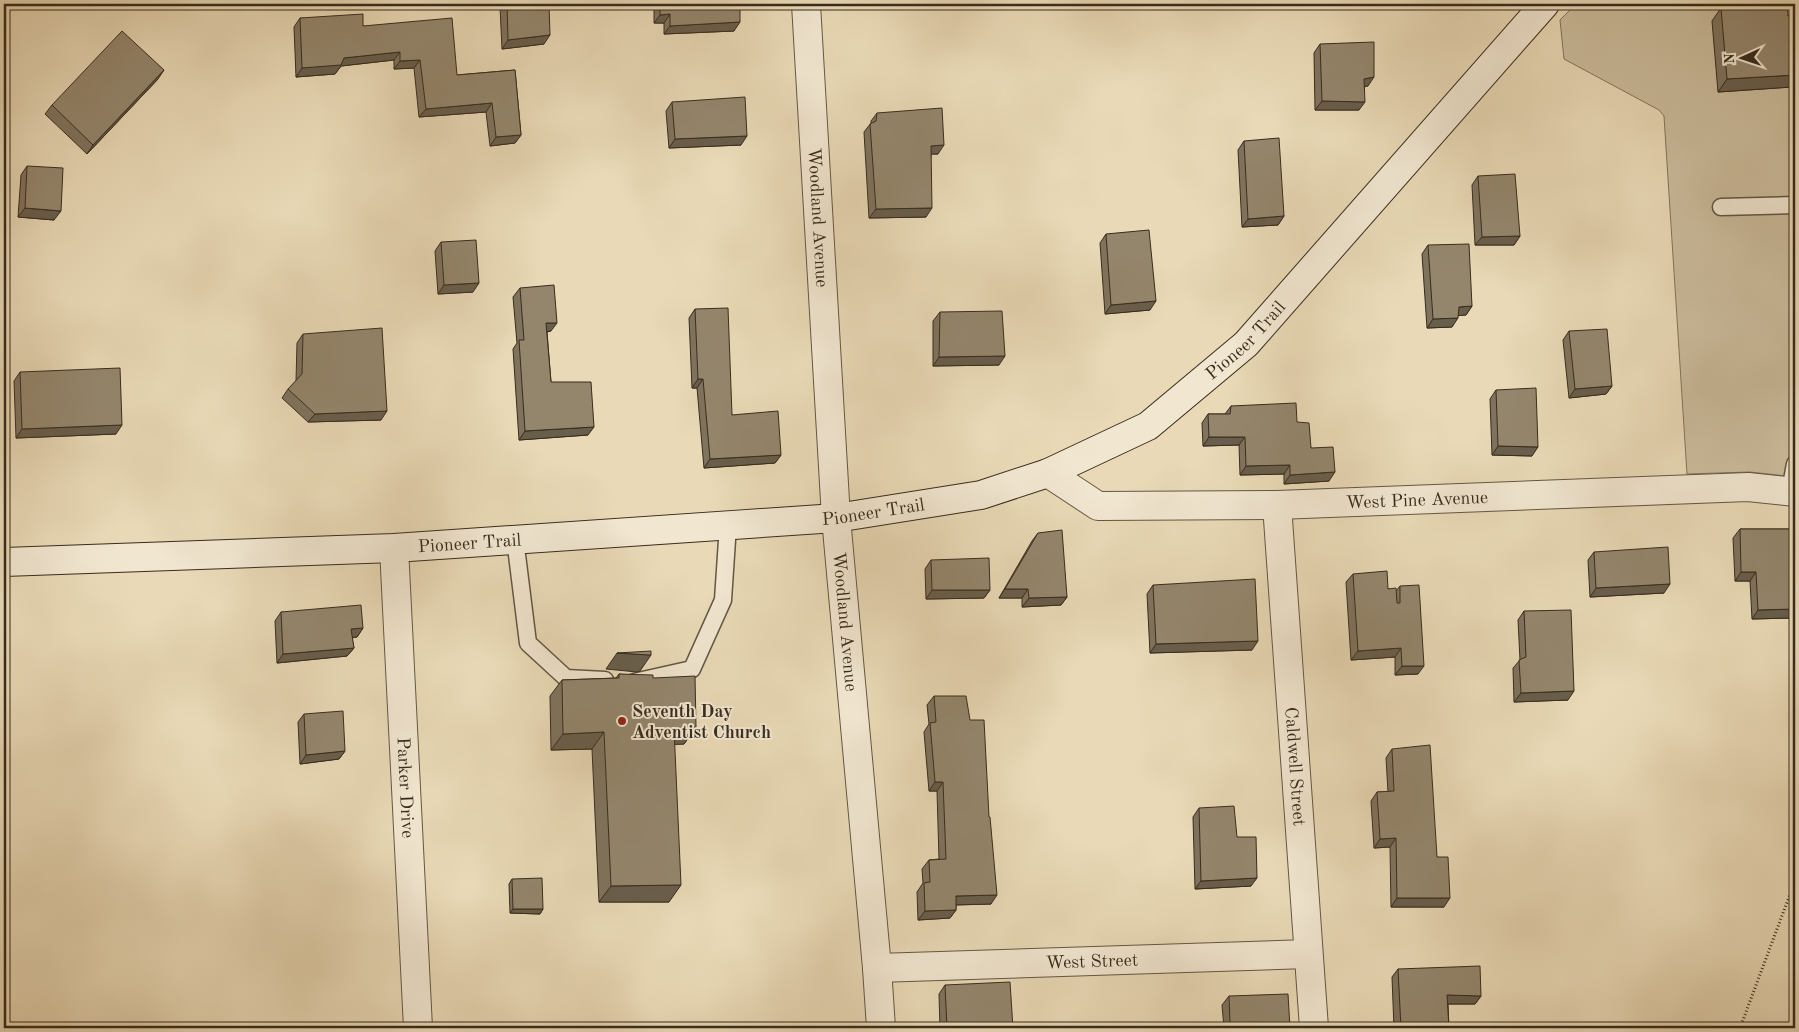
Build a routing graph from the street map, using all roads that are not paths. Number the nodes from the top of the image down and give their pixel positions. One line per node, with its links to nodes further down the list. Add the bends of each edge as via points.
1 (806, 4): 9 (street, Woodland Avenue)
2 (1545, 4): 6 (street, Pioneer Trail, via 1246,344 1148,426)
3 (1795, 205): 4 (lane)
4 (1721, 208)
5 (1795, 464): 7 (lane)
6 (1048, 473): 8 (street, West Pine Avenue, via 1098,506); 9 (street, Pioneer Trail, via 981,495)
7 (1793, 491): 8 (street, West Pine Avenue, via 1748,487)
8 (1277, 505): 14 (street, Caldwell Street)
9 (836, 518): 10 (street, Pioneer Trail); 15 (street, Woodland Avenue)
10 (728, 525): 11 (street, Pioneer Trail); 11 (lane, via 724,600 692,669 638,682 566,678 528,643)
11 (514, 539): 12 (street, Pioneer Trail)
12 (394, 548): 13 (street, Pioneer Trail); 16 (street, Parker Drive)
13 (4, 562)
14 (1308, 954): 15 (street, West Street); 18 (street, Caldwell Street)
15 (877, 968): 17 (street, Woodland Avenue)
16 (418, 1028)
17 (881, 1028)
18 (1314, 1028)

